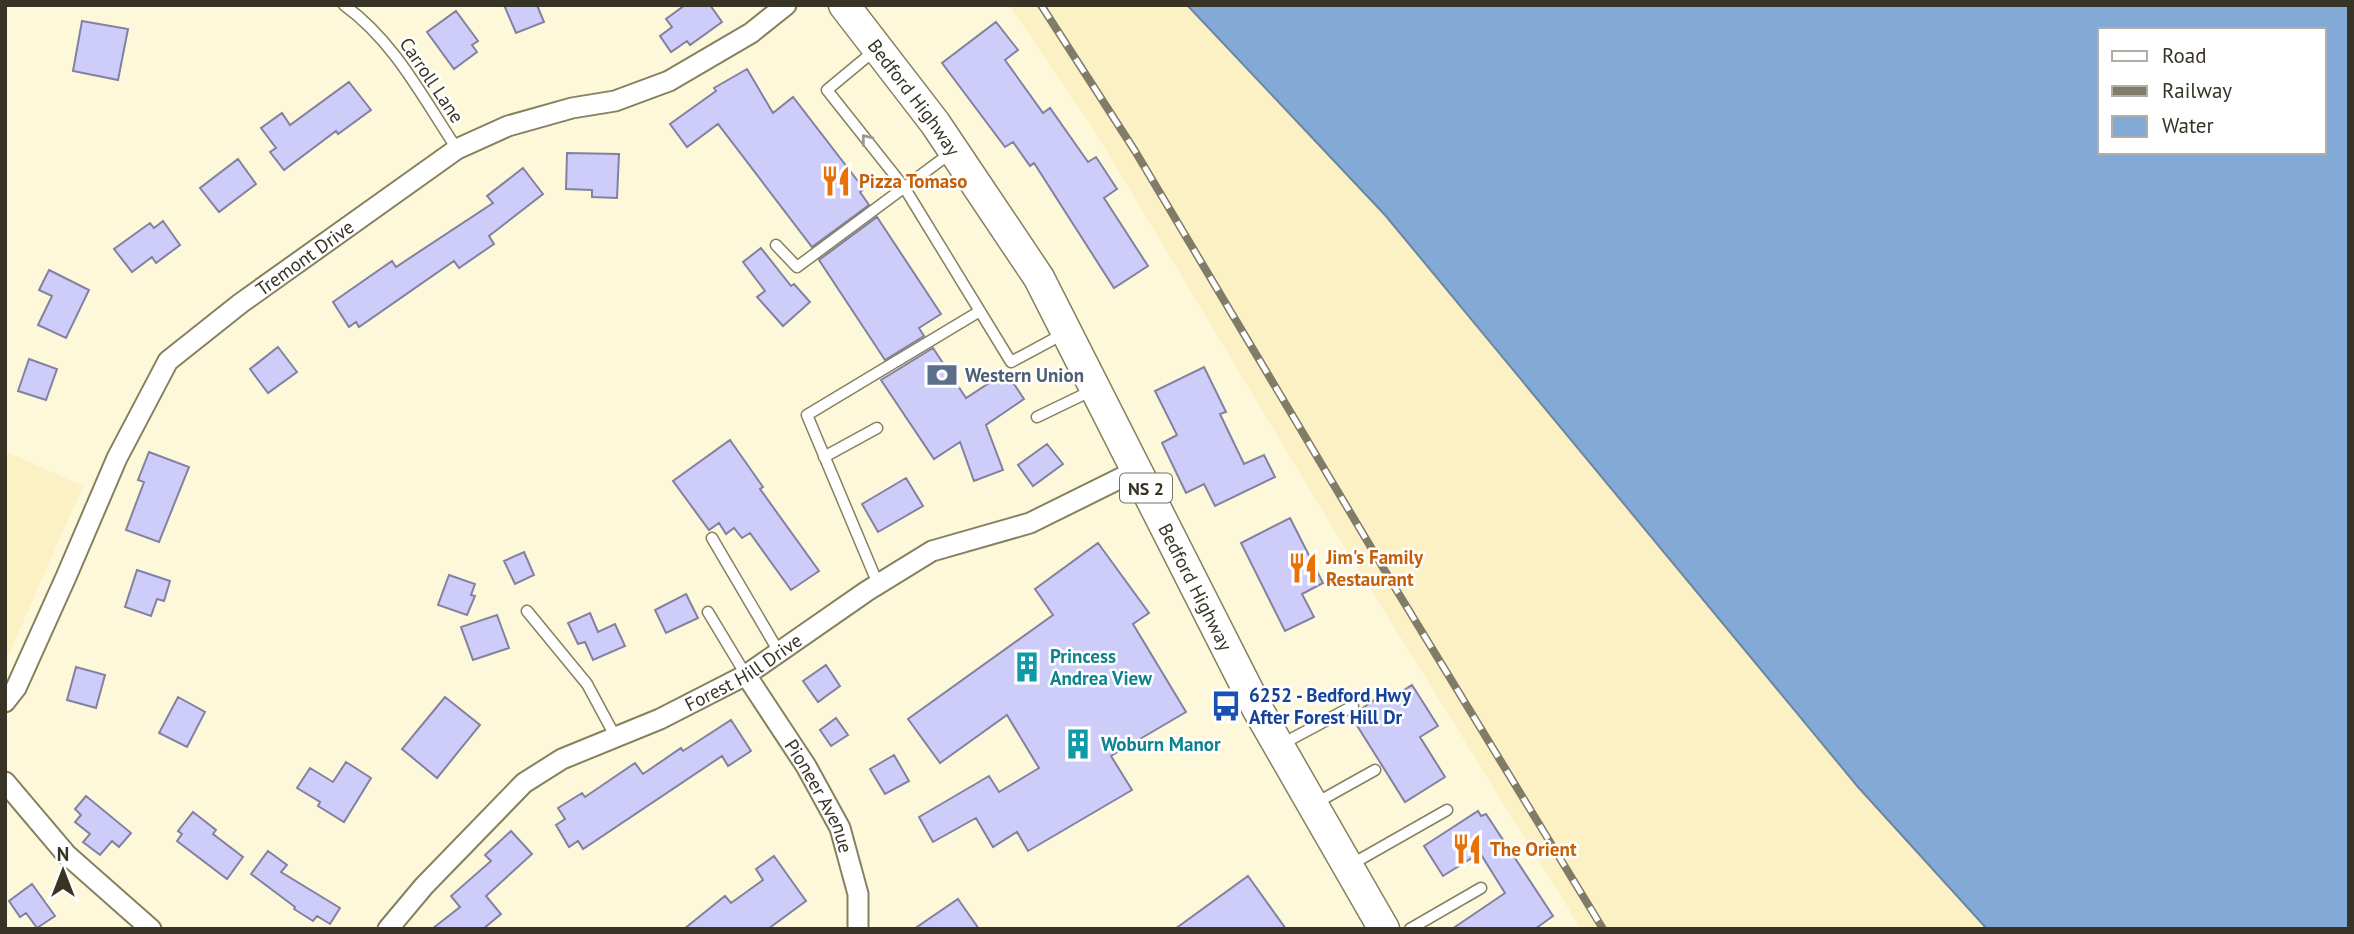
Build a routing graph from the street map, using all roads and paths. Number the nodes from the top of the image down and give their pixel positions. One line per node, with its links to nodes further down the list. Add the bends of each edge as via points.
1 (344, 5): 5 (lane, Carroll Lane, via 392,51)
2 (786, 5): 5 (street, Tremont Drive, via 751,33 669,81 615,101 508,126)
3 (844, 5): 4 (main road, Bedford Highway / NS 2)
4 (877, 49): 6 (main road, Bedford Highway / NS 2); 7 (lane, one-way to 4, via 827,90)
5 (457, 149): 22 (street, Tremont Drive, via 252,295 168,361 117,458 16,688)
6 (952, 151): 7 (lane); 10 (main road, Bedford Highway / NS 2, via 1040,278)
7 (904, 187): 8 (lane, via 797,267); 9 (lane)
8 (776, 245)
9 (980, 311): 10 (lane, via 1011,362); 14 (lane, via 807,415)
10 (1067, 332): 11 (main road, Bedford Highway / NS 2)
11 (1096, 388): 12 (lane); 15 (main road, Bedford Highway / NS 2)
12 (1037, 417)
13 (877, 428): 14 (lane)
14 (824, 457): 17 (lane)
15 (1137, 470): 17 (street, Forest Hill Drive, via 1030,523 932,551); 25 (main road, Bedford Highway / NS 2)
16 (712, 538): 20 (lane)
17 (878, 584): 20 (street, Forest Hill Drive)
18 (527, 611): 24 (lane, via 587,684)
19 (708, 612): 21 (lane)
20 (779, 652): 21 (street, Forest Hill Drive)
21 (746, 675): 24 (street, Forest Hill Drive, via 660,719); 34 (street, Pioneer Avenue, via 840,828 858,894)
22 (5, 702)
23 (1353, 706): 25 (lane)
24 (615, 736): 33 (street, Forest Hill Drive, via 562,759 524,783)
25 (1279, 746): 28 (main road, Bedford Highway / NS 2)
26 (1375, 769): 28 (lane)
27 (5, 782): 32 (street, via 66,854)
28 (1313, 805): 30 (main road, Bedford Highway / NS 2)
29 (1447, 810): 30 (lane)
30 (1348, 866): 35 (main road, Bedford Highway / NS 2)
31 (1481, 888): 36 (lane)
32 (151, 929)
33 (388, 929)
34 (858, 929)
35 (1384, 929)
36 (1410, 929)

